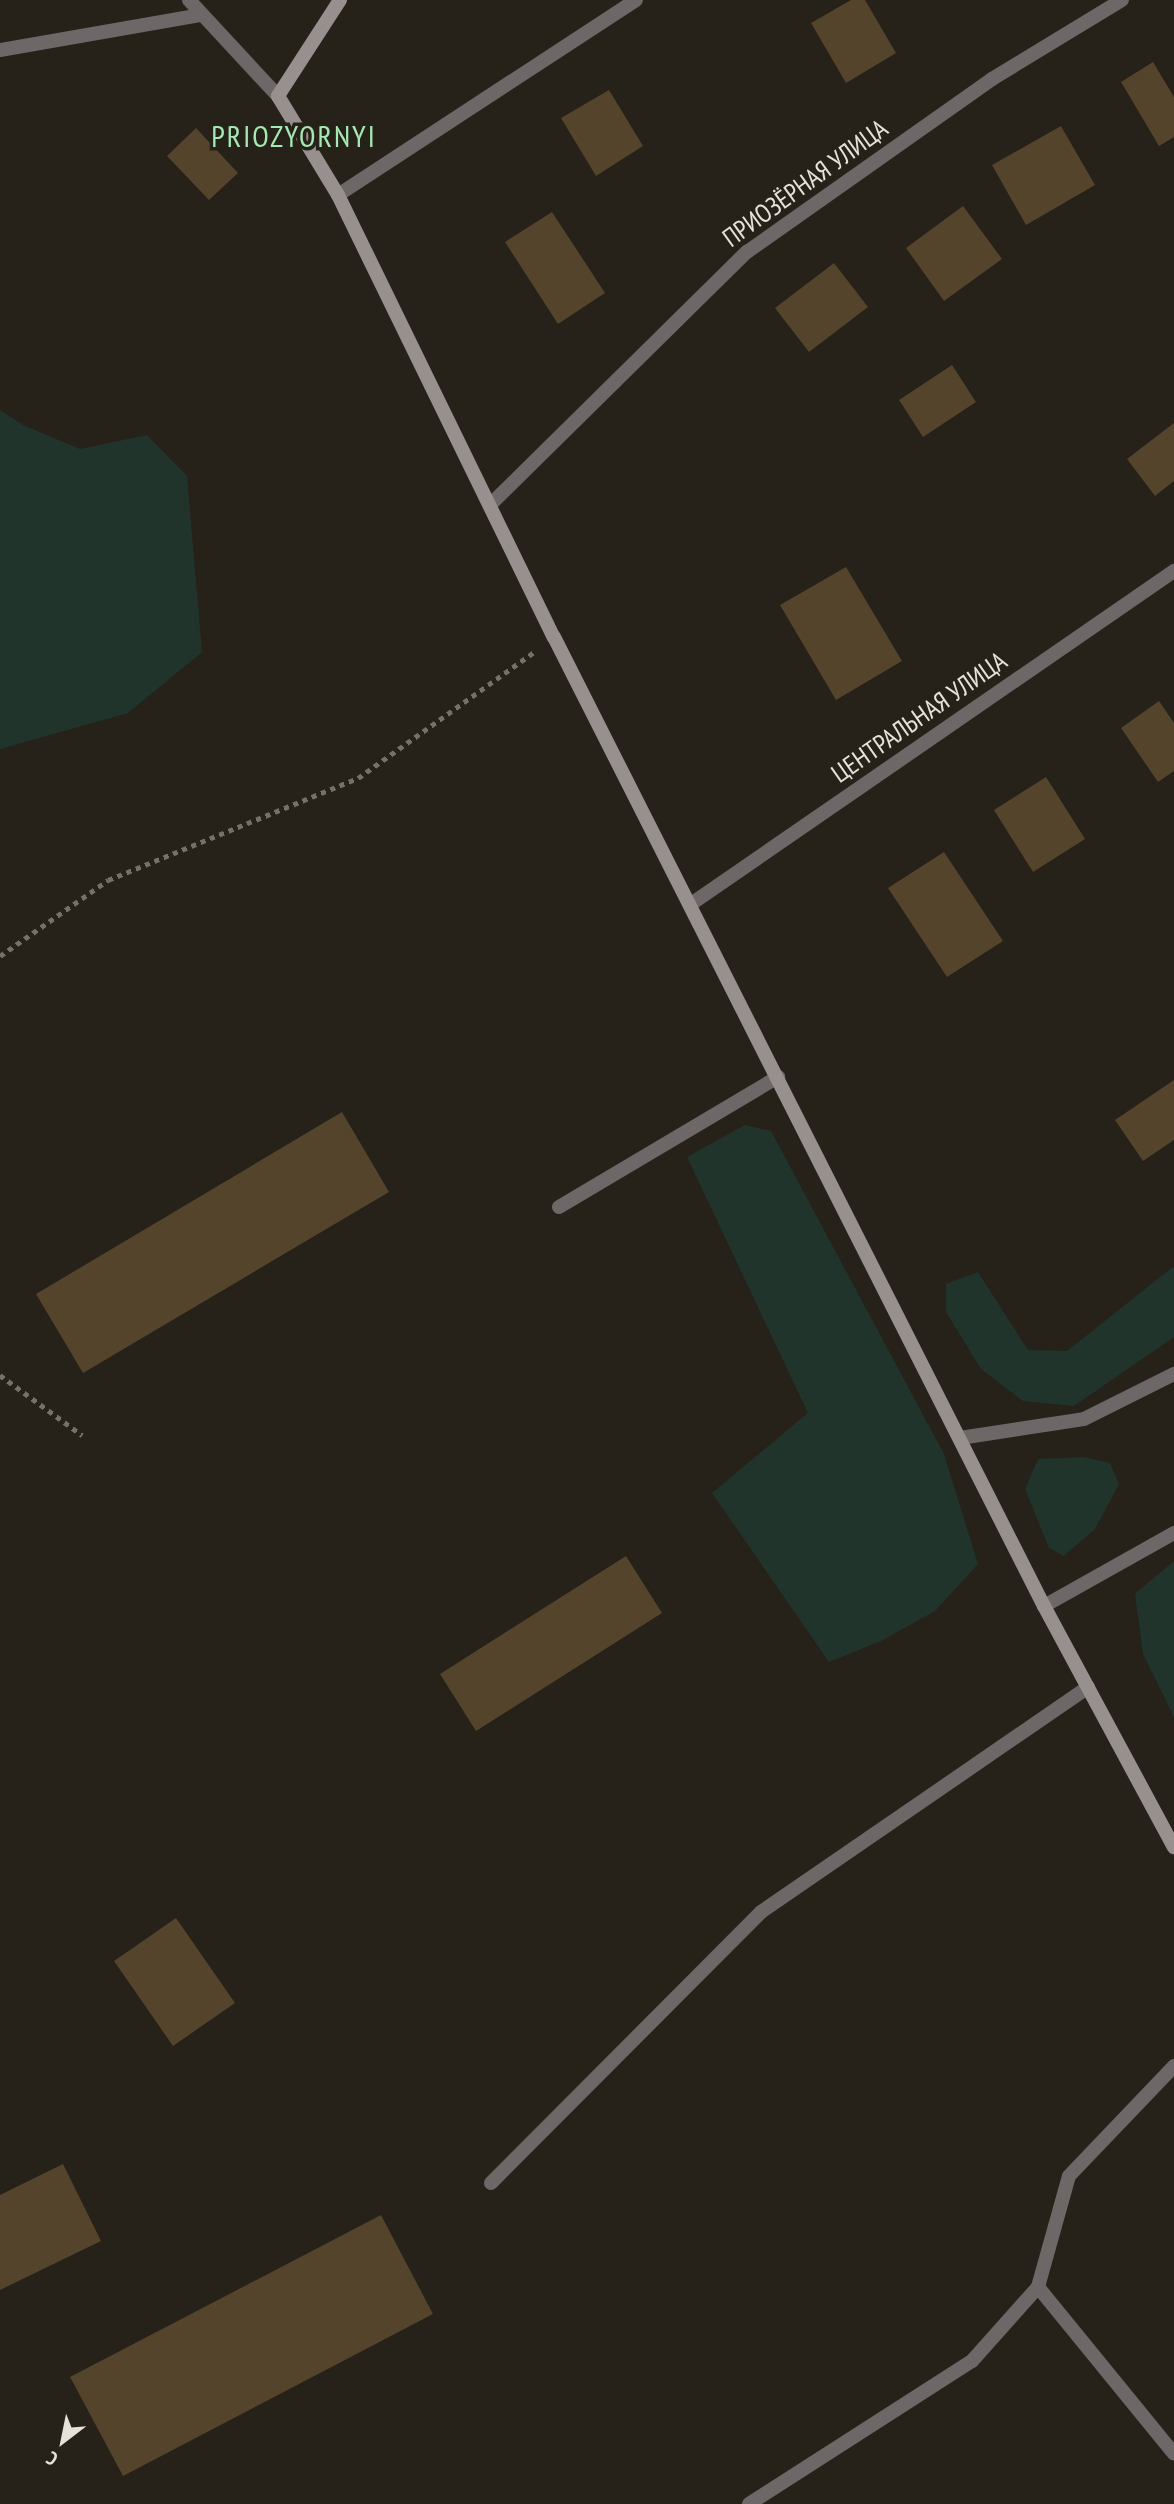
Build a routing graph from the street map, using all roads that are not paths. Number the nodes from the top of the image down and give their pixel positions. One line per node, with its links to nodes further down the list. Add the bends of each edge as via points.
1 (189, 0): 5 (street)
2 (340, 0): 7 (street)
3 (636, 0): 8 (street)
4 (1122, 0): 9 (street, ПРИОЗЁРНАЯ УЛИЦА, via 992,79 747,251)
5 (200, 15): 6 (street); 7 (street)
6 (0, 50)
7 (278, 96): 8 (street)
8 (338, 195): 9 (street)
9 (490, 505): 11 (street)
10 (1174, 571): 11 (street, ЦЕНТРАЛЬНАЯ УЛИЦА)
11 (691, 904): 12 (street)
12 (778, 1077): 13 (street); 15 (street)
13 (559, 1207)
14 (1174, 1374): 15 (street, via 1084,1419)
15 (960, 1438): 17 (street)
16 (1174, 1533): 17 (street)
17 (1044, 1606): 18 (street)
18 (1088, 1687): 19 (street); 21 (street, via 761,1912)
19 (1174, 1847)
20 (1174, 2066): 22 (street, via 1069,2176)
21 (491, 2183)
22 (1038, 2287): 23 (street); 24 (street, via 972,2361)
23 (1174, 2454)
24 (749, 2504)

